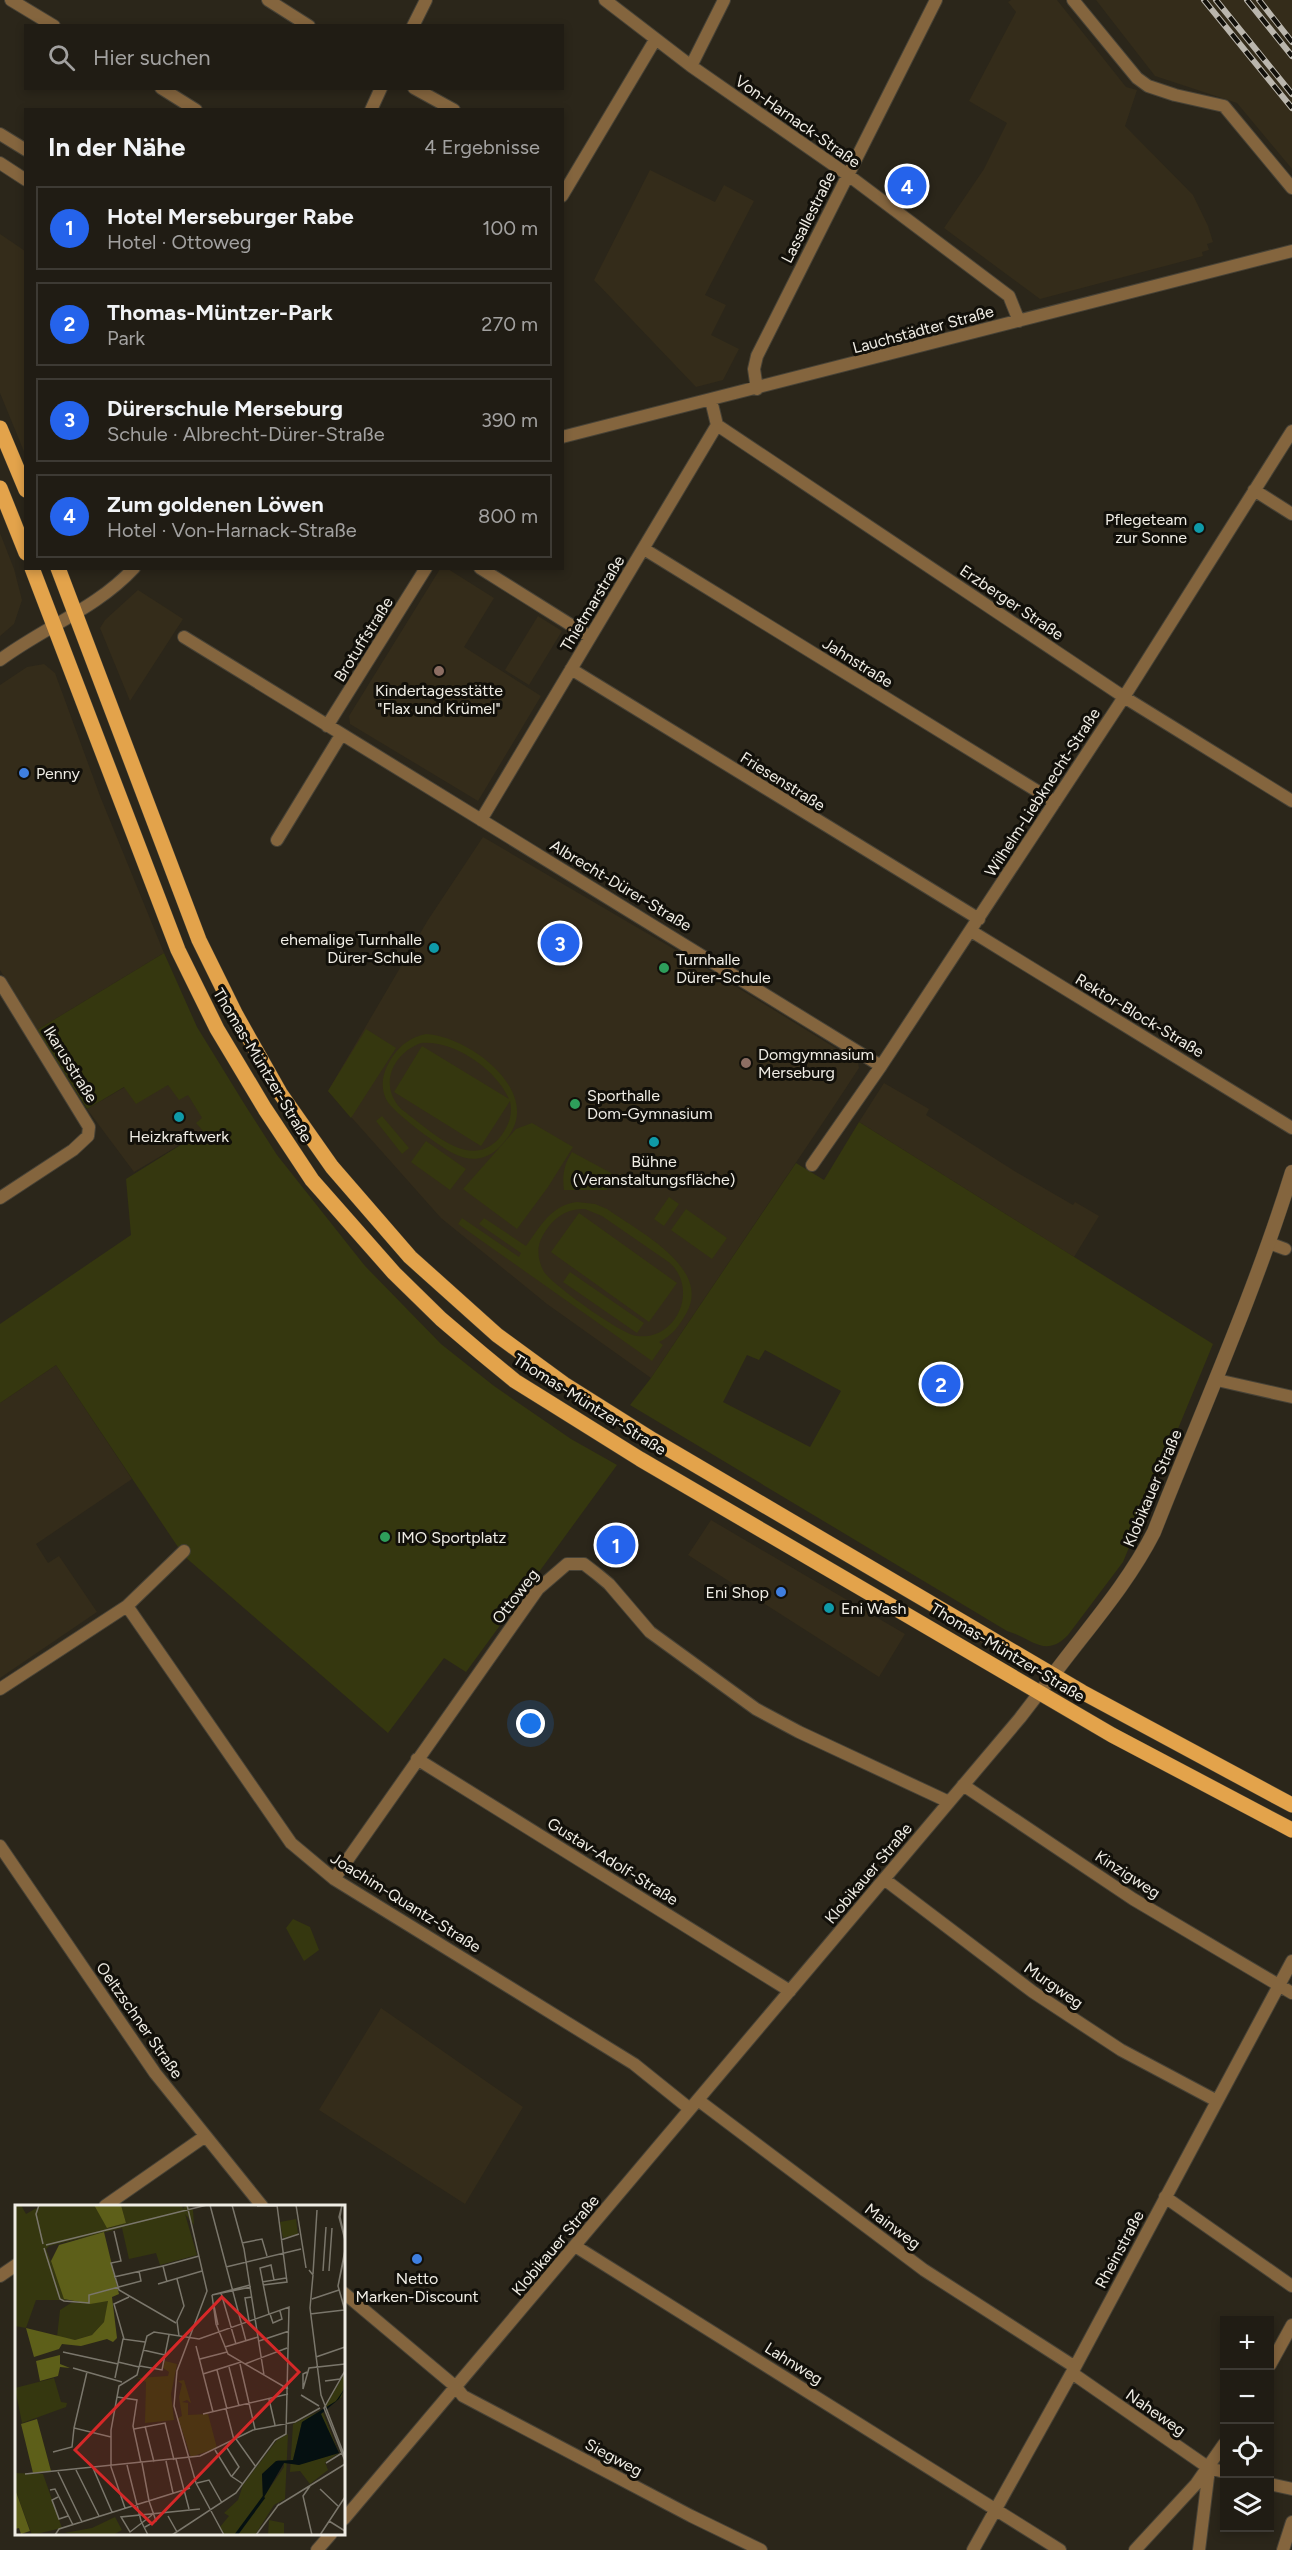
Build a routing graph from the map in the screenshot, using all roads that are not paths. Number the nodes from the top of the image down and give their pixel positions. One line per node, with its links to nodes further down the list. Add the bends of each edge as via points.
1 (11, 0): 8 (street)
2 (268, 0): 9 (street)
3 (426, 0): 10 (street)
4 (605, 0): 11 (street, Von-Harnack-Straße)
5 (724, 0): 12 (street)
6 (936, 0): 24 (street, Lassallestraße)
7 (1072, 0): 26 (street, via 1148,86 1224,106)
8 (51, 24)
9 (306, 24)
10 (414, 24)
11 (655, 40): 12 (street, Von-Harnack-Straße); 23 (street)
12 (691, 66): 24 (street, Von-Harnack-Straße)
13 (164, 90): 16 (street)
14 (380, 90): 17 (street)
15 (418, 90): 18 (street)
16 (193, 108)
17 (372, 108)
18 (450, 108)
19 (0, 134): 20 (street)
20 (24, 149)
21 (0, 163): 25 (street)
22 (564, 169): 23 (street)
23 (574, 174): 27 (street)
24 (848, 175): 29 (street, Von-Harnack-Straße, via 1010,296); 30 (street, Lassallestraße, via 757,356)
25 (24, 179)
26 (1292, 188)
27 (564, 192)
28 (1292, 251): 29 (street, Lauchstädter Straße)
29 (1019, 321): 30 (street, Lauchstädter Straße)
30 (757, 389): 31 (street, Lauchstädter Straße)
31 (711, 400): 32 (street); 35 (street, Lauchstädter Straße)
32 (717, 424): 41 (street, Thietmarstraße); 53 (street, Erzberger Straße)
33 (0, 428): 36 (main road)
34 (1292, 431): 38 (street, Wilhelm-Liebknecht-Straße)
35 (564, 437)
36 (24, 485)
37 (0, 488): 40 (main road)
38 (1254, 490): 39 (street); 53 (street, Wilhelm-Liebknecht-Straße)
39 (1292, 514)
40 (24, 548)
41 (644, 549): 50 (street, Thietmarstraße); 57 (street, Jahnstraße)
42 (33, 570): 48 (main road, Thomas-Müntzer-Straße)
43 (59, 570): 47 (main road, Thomas-Müntzer-Straße)
44 (132, 570): 47 (street, via 116,587)
45 (425, 570): 54 (street, Brotuffstraße)
46 (483, 570): 50 (street)
47 (76, 613): 48 (street); 74 (main road, Thomas-Müntzer-Straße, via 199,940 236,1015 303,1128 410,1257 497,1335 564,1384)
48 (54, 625): 51 (street); 76 (main road, Thomas-Müntzer-Straße, via 178,950 217,1029 312,1180 393,1273 515,1381 640,1459)
49 (184, 637): 54 (street, Albrecht-Dürer-Straße)
50 (590, 637): 52 (street, Thietmarstraße)
51 (0, 660)
52 (571, 669): 58 (street, Thietmarstraße); 60 (street, Friesenstraße)
53 (1124, 697): 56 (street, Erzberger Straße); 57 (street, Wilhelm-Liebknecht-Straße)
54 (327, 726): 55 (street, Albrecht-Dürer-Straße)
55 (341, 735): 58 (street, Albrecht-Dürer-Straße); 59 (street)
56 (1292, 801)
57 (1055, 802): 60 (street, Wilhelm-Liebknecht-Straße)
58 (481, 820): 63 (street, Albrecht-Dürer-Straße)
59 (277, 840)
60 (979, 919): 61 (street, Wilhelm-Liebknecht-Straße)
61 (970, 931): 63 (street, Wilhelm-Liebknecht-Straße); 64 (street, Rektor-Block-Straße)
62 (0, 982): 67 (street, Ikarusstraße, via 88,1127 88,1136)
63 (881, 1066): 65 (street, Wilhelm-Liebknecht-Straße)
64 (1292, 1128)
65 (812, 1166)
66 (1292, 1172): 68 (street, Klobikauer Straße)
67 (0, 1198)
68 (1269, 1243): 69 (street); 70 (street, Klobikauer Straße)
69 (1285, 1249)
70 (1217, 1380): 71 (street); 74 (street, Klobikauer Straße, via 1138,1563)
71 (1292, 1397)
72 (184, 1551): 73 (street)
73 (127, 1606): 75 (street); 83 (street, Joachim-Quantz-Straße, via 291,1843)
74 (1053, 1675): 76 (street, Klobikauer Straße); 80 (main road, Thomas-Müntzer-Straße)
75 (0, 1689)
76 (1039, 1693): 78 (street, Klobikauer Straße); 81 (main road, Thomas-Müntzer-Straße)
77 (417, 1759): 79 (street, Ottoweg, via 538,1589 567,1564 584,1564 609,1584 650,1632 756,1709); 83 (street, Ottoweg); 87 (street, Gustav-Adolf-Straße)
78 (963, 1785): 79 (street, Klobikauer Straße); 86 (street, Kinzigweg, via 1133,1899)
79 (949, 1802): 84 (street, Klobikauer Straße)
80 (1292, 1805)
81 (1292, 1830)
82 (0, 1846): 91 (street, Oeltzschner Straße, via 155,2073)
83 (334, 1879): 90 (street, Joachim-Quantz-Straße)
84 (884, 1879): 87 (street, Klobikauer Straße); 89 (street, Murgweg, via 1033,1992 1121,2050)
85 (1292, 1961): 86 (street, Rheinstraße)
86 (1279, 1986): 88 (street, Kinzigweg); 89 (street, Rheinstraße)
87 (790, 1991): 90 (street, Klobikauer Straße)
88 (1292, 1993)
89 (1217, 2101): 92 (street, Rheinstraße)
90 (694, 2105): 95 (street, Klobikauer Straße); 102 (street, Mainweg, via 924,2270)
91 (204, 2137): 93 (street); 94 (street, Oeltzschner Straße)
92 (1165, 2197): 98 (street); 102 (street, Rheinstraße)
93 (106, 2205)
94 (261, 2205)
95 (575, 2246): 103 (street, Klobikauer Straße); 109 (street, Lahnweg)
96 (15, 2266): 97 (street)
97 (0, 2276)
98 (1292, 2286)
99 (345, 2294): 103 (street)
100 (1292, 2325): 101 (street)
101 (1274, 2356)
102 (1073, 2370): 105 (street, Naheweg); 109 (street, Rheinstraße)
103 (456, 2387): 110 (street, Klobikauer Straße); 114 (street, Siegweg, via 474,2402)
104 (1220, 2450): 105 (street)
105 (1209, 2468): 106 (street, Naheweg); 117 (street); 118 (street)
106 (1220, 2471)
107 (1274, 2485): 108 (street)
108 (1292, 2489)
109 (996, 2508): 115 (street, Rheinstraße); 116 (street, Lahnweg)
110 (345, 2518)
111 (1292, 2522): 119 (street)
112 (330, 2535): 113 (street)
113 (317, 2550)
114 (761, 2550)
115 (973, 2550)
116 (1060, 2550)
117 (1135, 2550)
118 (1199, 2550)
119 (1284, 2550)

